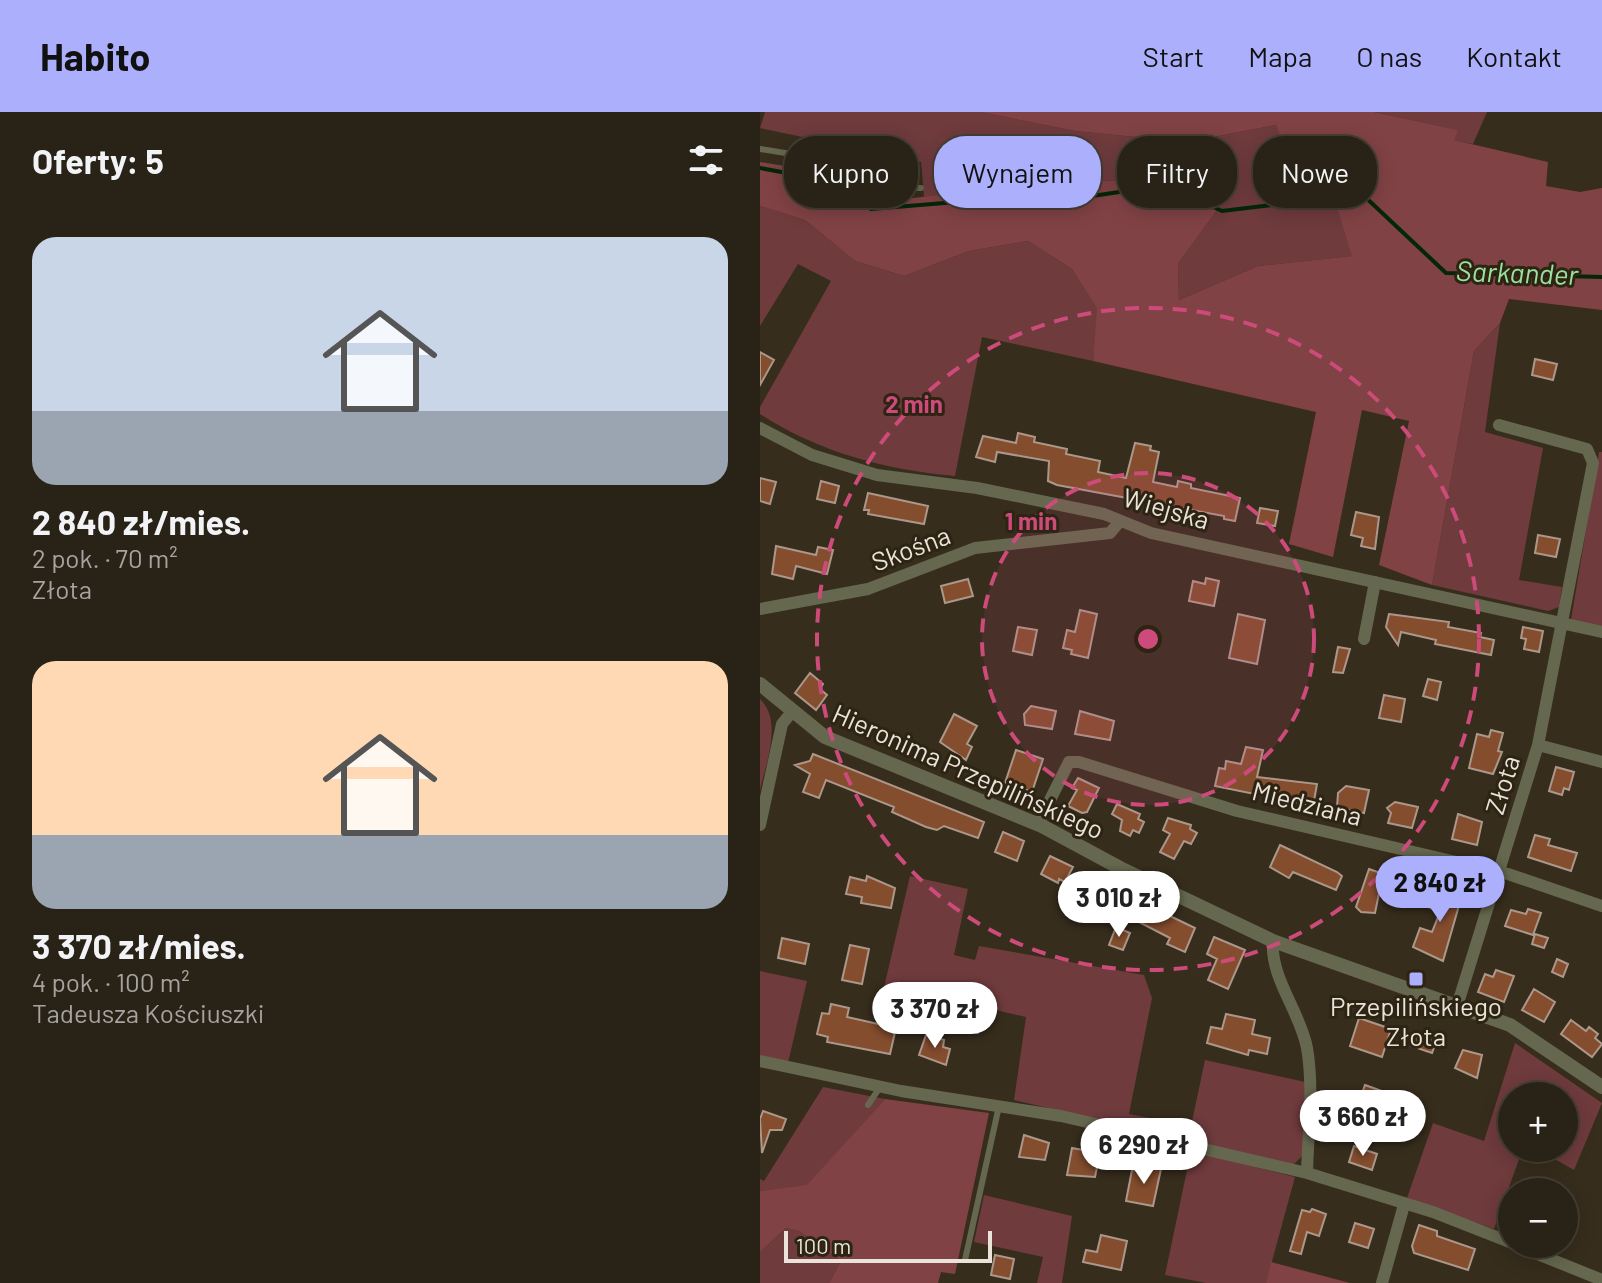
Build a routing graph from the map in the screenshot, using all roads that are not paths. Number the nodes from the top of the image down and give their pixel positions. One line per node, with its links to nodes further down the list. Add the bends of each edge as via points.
1 (760, 149): 2 (lane, via 823,159 873,186)
2 (921, 188)
3 (1499, 425): 8 (street, via 1587,449 1593,463)
4 (760, 428): 5 (street, Wiejska, via 812,455 877,475 977,488)
5 (1120, 521): 6 (street, Wiejska, via 1151,533); 7 (street, Skośna, via 1110,533 975,548 868,589)
6 (1375, 582): 8 (street, Wiejska); 10 (street)
7 (760, 609)
8 (1564, 622): 9 (street, Wiejska); 13 (street, Złota)
9 (1602, 632)
10 (1364, 639)
11 (760, 684): 12 (street, Hieronima Przepilińskiego)
12 (791, 713): 15 (street, via 782,724); 16 (street, Hieronima Przepilińskiego, via 825,737)
13 (1538, 745): 14 (street); 17 (street, Złota)
14 (1602, 762)
15 (761, 819)
16 (1038, 824): 17 (street, Miedziana, via 1062,770 1069,762 1079,762 1237,811); 19 (street, Hieronima Przepilińskiego)
17 (1499, 873): 18 (street, Miedziana); 20 (street, Złota)
18 (1602, 906)
19 (1273, 941): 20 (street, Hieronima Przepilińskiego); 26 (street, via 1274,962 1307,1048)
20 (1458, 1003): 23 (street, Hieronima Przepilińskiego, via 1527,1034)
21 (760, 1061): 22 (street)
22 (880, 1087): 24 (lane); 25 (street)
23 (1602, 1087)
24 (868, 1105)
25 (999, 1106): 26 (street); 30 (lane)
26 (1307, 1173): 27 (street)
27 (1404, 1205): 28 (street); 32 (street)
28 (1498, 1238)
29 (1548, 1258): 31 (street)
30 (965, 1260)
31 (1602, 1280)
32 (1382, 1283)

